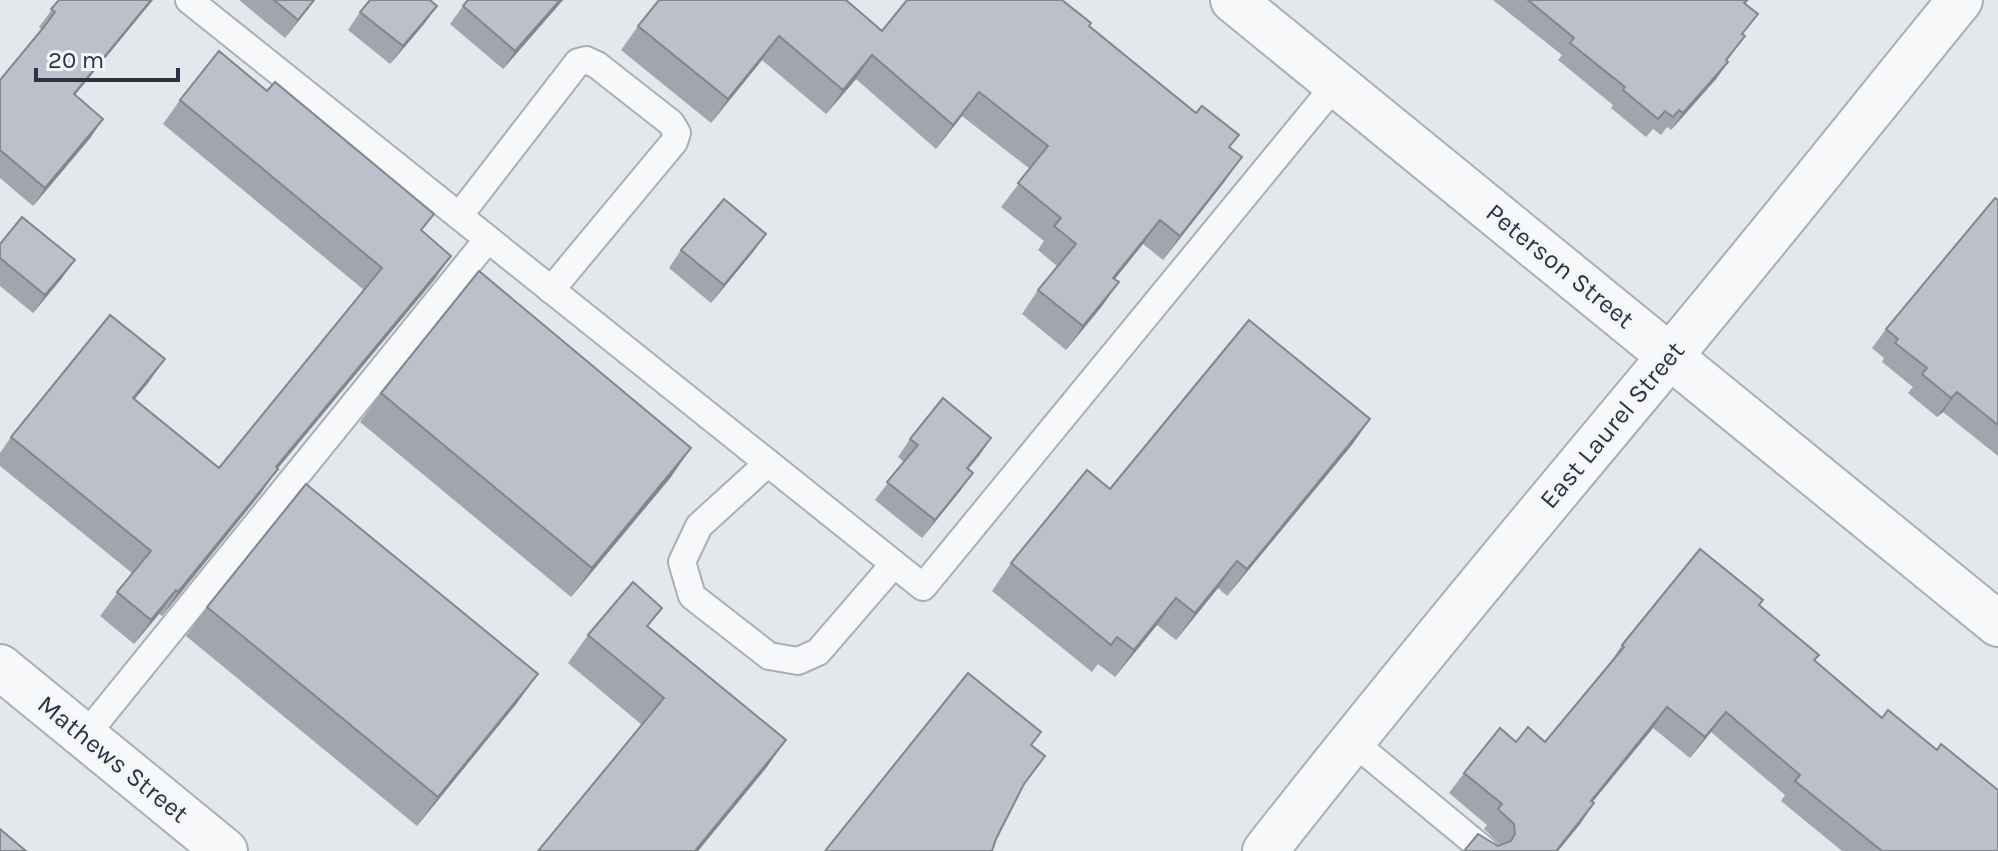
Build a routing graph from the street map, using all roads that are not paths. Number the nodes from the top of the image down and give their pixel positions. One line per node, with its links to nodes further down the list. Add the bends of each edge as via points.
1 (189, 0): 5 (lane)
2 (1233, 0): 4 (street, Peterson Street)
3 (1960, 0): 8 (street, East Laurel Street)
4 (1336, 84): 8 (street, Peterson Street); 10 (lane, via 923,587)
5 (459, 216): 6 (lane); 7 (lane, via 578,62 597,65 671,123 677,133 674,142)
6 (488, 239): 7 (lane); 13 (lane)
7 (551, 290): 9 (lane)
8 (1671, 356): 11 (street, Peterson Street); 14 (street, East Laurel Street)
9 (768, 463): 10 (lane); 10 (lane, via 699,526 682,562 692,596 769,656 798,661 818,652)
10 (894, 564)
11 (1998, 624)
12 (0, 667): 13 (street, Mathews Street)
13 (85, 736): 15 (street, Mathews Street)
14 (1352, 741): 16 (street, East Laurel Street); 17 (lane)
15 (225, 851)
16 (1265, 851)
17 (1485, 851)

